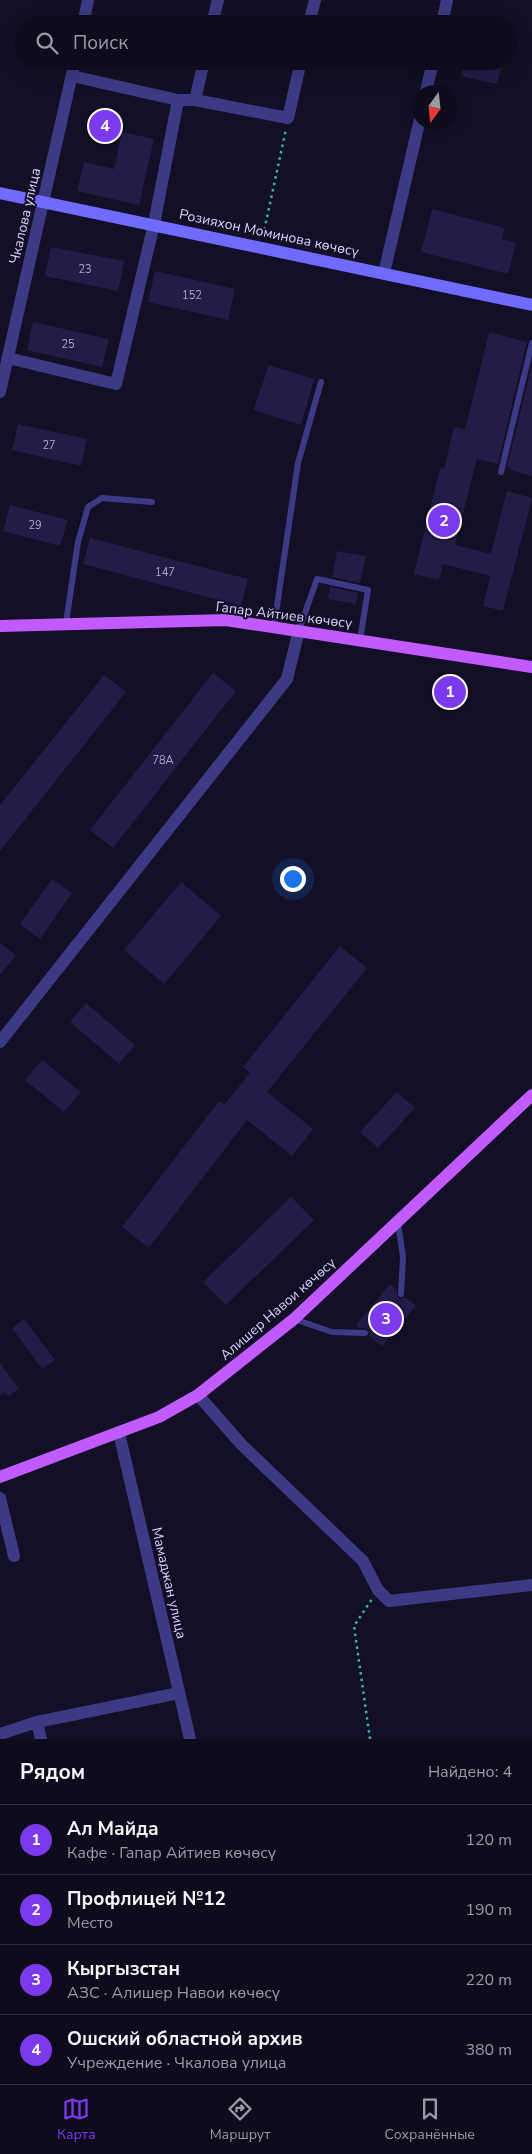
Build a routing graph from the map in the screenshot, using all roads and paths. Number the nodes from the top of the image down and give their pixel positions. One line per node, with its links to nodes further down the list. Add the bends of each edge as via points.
1 (88, 0): 5 (street)
2 (218, 0): 6 (street)
3 (315, 0): 7 (street)
4 (447, 0): 8 (street)
5 (85, 15)
6 (214, 15)
7 (311, 15)
8 (444, 15)
9 (73, 70): 13 (street, Чкалова улица)
10 (202, 70): 16 (street)
11 (299, 70): 17 (street)
12 (431, 70): 14 (street)
13 (72, 76): 15 (street); 20 (street, Чкалова улица)
14 (428, 85)
15 (178, 100): 16 (street); 21 (street)
16 (195, 100): 17 (street)
17 (288, 118): 22 (path)
18 (417, 130): 23 (street)
19 (0, 193): 20 (street, Розияхон Моминова көчөсү)
20 (43, 202): 21 (street, Розияхон Моминова көчөсү); 26 (street, Чкалова улица)
21 (154, 224): 22 (street, Розияхон Моминова көчөсү); 26 (street, via 116,384)
22 (260, 247): 23 (street, Розияхон Моминова көчөсү)
23 (384, 273): 24 (street, Розияхон Моминова көчөсү)
24 (532, 305)
25 (532, 343): 29 (lane)
26 (8, 358): 28 (street, Чкалова улица)
27 (321, 382): 33 (lane, via 298,463)
28 (0, 392)
29 (501, 472)
30 (152, 502): 31 (lane, via 102,498 88,507 78,542)
31 (66, 623): 32 (main road, Гапар Айтиев көчөсү); 33 (main road, Гапар Айтиев көчөсү, via 226,620)
32 (0, 626)
33 (274, 626): 34 (main road, Гапар Айтиев көчөсү)
34 (299, 630): 35 (main road, Гапар Айтиев көчөсү); 35 (lane, via 317,579 368,590); 37 (street, via 287,679)
35 (360, 640): 36 (main road, Гапар Айтиев көчөсү)
36 (532, 667)
37 (0, 1042)
38 (532, 1095): 39 (main road, Алишер Навои көчөсү)
39 (398, 1223): 40 (lane, via 403,1257); 41 (main road, Алишер Навои көчөсү)
40 (401, 1294)
41 (294, 1318): 42 (lane, via 332,1332); 43 (main road, Алишер Навои көчөсү)
42 (365, 1333)
43 (198, 1395): 44 (main road, Алишер Навои көчөсү, via 159,1417); 49 (street, via 242,1445 363,1560)
44 (119, 1433): 45 (main road, Алишер Навои көчөсү); 50 (street, Мамаджан улица)
45 (0, 1477)
46 (0, 1498): 47 (street)
47 (14, 1556)
48 (532, 1585): 49 (street, via 389,1600)
49 (378, 1590): 55 (path, via 354,1626)
50 (179, 1693): 51 (street); 54 (street, Мамаджан улица)
51 (37, 1722): 52 (street); 53 (street)
52 (0, 1734)
53 (41, 1739)
54 (190, 1739)
55 (370, 1739)

